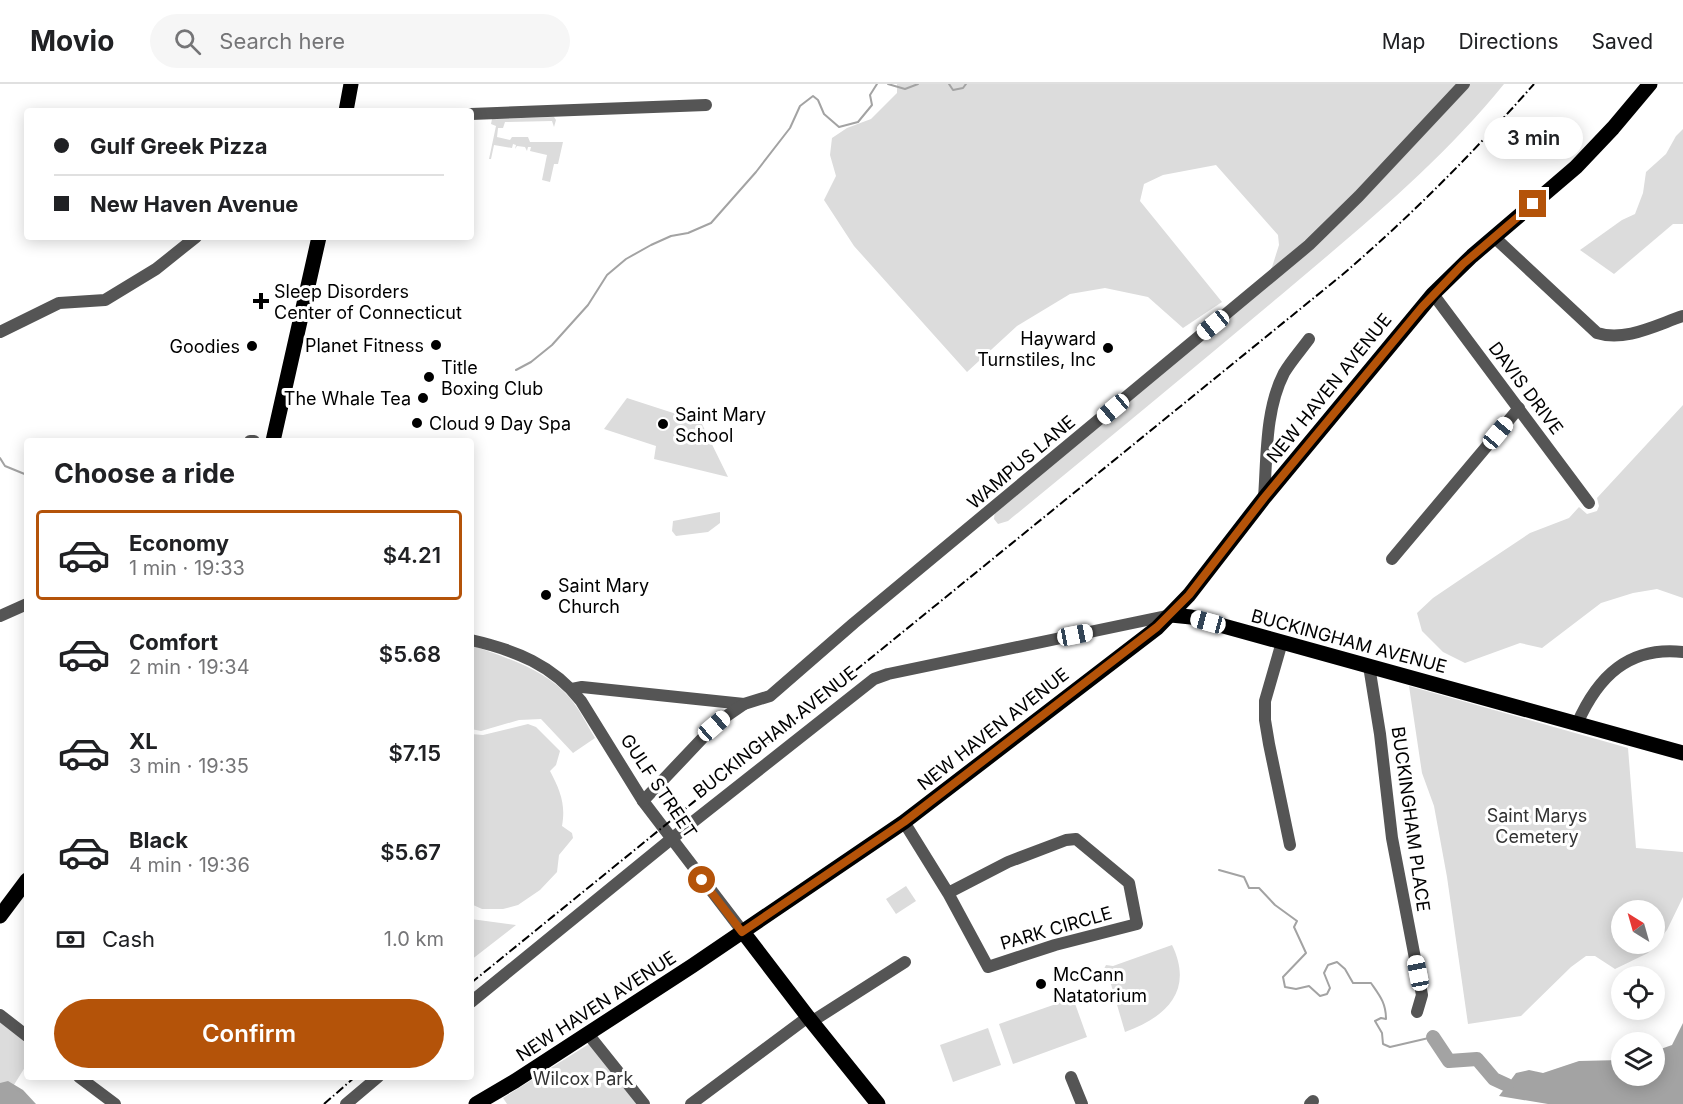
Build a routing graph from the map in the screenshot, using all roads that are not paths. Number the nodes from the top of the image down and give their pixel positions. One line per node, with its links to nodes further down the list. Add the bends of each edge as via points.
1 (351, 84): 5 (main road)
2 (1464, 84): 27 (street, WAMPUS LANE, via 1309,245 770,696)
3 (1650, 84): 7 (main road, NEW HAVEN AVENUE, via 1576,167)
4 (706, 105): 6 (street)
5 (347, 108)
6 (474, 114)
7 (1494, 237): 10 (main road, NEW HAVEN AVENUE); 11 (street, via 1597,333 1620,337)
8 (192, 240): 12 (street, via 156,269 105,300 59,303)
9 (318, 240): 15 (main road)
10 (1433, 294): 14 (street, DAVIS DRIVE); 16 (main road, NEW HAVEN AVENUE)
11 (1683, 316)
12 (0, 332)
13 (1309, 339): 16 (street, via 1285,372 1275,400)
14 (1519, 408): 17 (street, DAVIS DRIVE); 18 (street)
15 (274, 438)
16 (1264, 498): 20 (main road, NEW HAVEN AVENUE)
17 (1589, 503)
18 (1392, 559)
19 (24, 605): 21 (street)
20 (1172, 615): 23 (main road, BUCKINGHAM AVENUE); 31 (main road, NEW HAVEN AVENUE); 32 (street, BUCKINGHAM AVENUE, via 880,676)
21 (0, 616)
22 (474, 641): 26 (street, GULF STREET, via 528,657)
23 (1282, 642): 25 (main road, BUCKINGHAM AVENUE); 33 (street, via 1264,710)
24 (1683, 652): 28 (street, via 1656,651 1631,658 1616,668 1591,697)
25 (1369, 666): 28 (main road, BUCKINGHAM AVENUE); 40 (street, BUCKINGHAM PLACE, via 1392,838 1422,995)
26 (572, 689): 27 (street); 30 (street, GULF STREET)
27 (744, 704): 30 (street, WAMPUS LANE, via 714,726)
28 (1577, 724): 29 (main road, BUCKINGHAM AVENUE)
29 (1683, 753)
30 (643, 801): 32 (street, GULF STREET)
31 (904, 822): 35 (street); 37 (main road, NEW HAVEN AVENUE)
32 (670, 840): 37 (street, GULF STREET); 39 (street, BUCKINGHAM AVENUE)
33 (1290, 845)
34 (24, 884): 36 (main road)
35 (948, 893): 35 (street, PARK CIRCLE, via 1008,862 1076,839 1129,883 1137,924 988,967)
36 (0, 916)
37 (742, 932): 42 (main road, GULF STREET); 44 (main road, NEW HAVEN AVENUE)
38 (904, 962): 42 (street)
39 (474, 1000)
40 (1418, 1012)
41 (0, 1015): 43 (street)
42 (810, 1020): 52 (street); 53 (main road, GULF STREET)
43 (24, 1034)
44 (588, 1034): 50 (main road, NEW HAVEN AVENUE); 51 (street)
45 (1071, 1077): 54 (street)
46 (83, 1080): 48 (street)
47 (374, 1080): 49 (street)
48 (115, 1104)
49 (346, 1104)
50 (476, 1104)
51 (644, 1104)
52 (691, 1104)
53 (878, 1104)
54 (1082, 1104)

